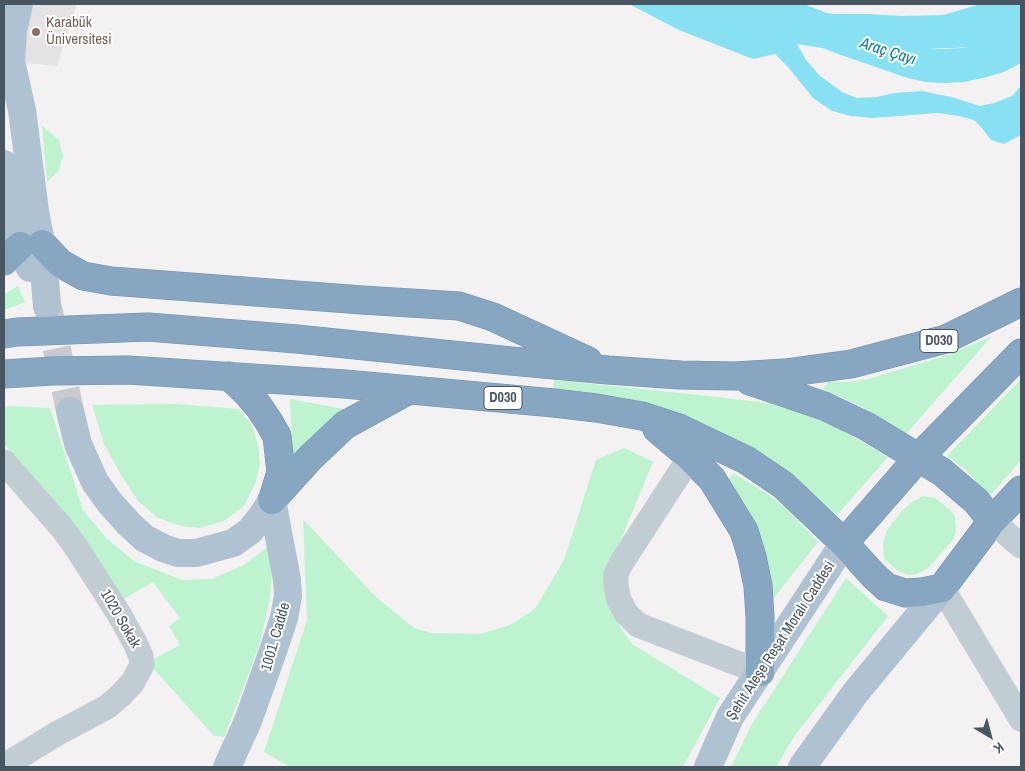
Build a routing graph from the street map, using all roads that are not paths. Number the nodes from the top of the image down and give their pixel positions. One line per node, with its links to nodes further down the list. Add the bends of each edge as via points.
1 (19, 4): 3 (main road, via 11,61 22,110 38,228)
2 (4, 164): 3 (main road)
3 (22, 250): 7 (highway, via 83,276 110,281 458,306 493,317)
4 (1021, 302): 10 (highway, D030, via 946,339 851,364)
5 (4, 334): 7 (highway, D030, via 148,327)
6 (1021, 353): 15 (highway)
7 (608, 370): 10 (highway, D030)
8 (4, 374): 9 (highway, D030, via 128,370)
9 (229, 376): 11 (highway, D030); 18 (highway, via 259,407 276,436 281,472)
10 (735, 376): 15 (highway, via 824,406 866,426)
11 (409, 390): 13 (highway, D030, via 554,403); 18 (highway, via 345,425)
12 (70, 411): 18 (main road, via 78,444 95,482 129,524 144,538 163,548 178,553 196,553 233,544 250,531)
13 (642, 416): 14 (highway); 20 (highway, D030, via 679,428 746,460 783,485)
14 (690, 456): 23 (highway, via 712,479 744,531 758,586); 23 (street, via 616,574 619,600 638,625)
15 (919, 458): 19 (highway, via 942,472 976,501); 20 (highway)
16 (4, 462): 25 (street, 1020 Sokak, via 78,550 134,641 142,666 133,682 106,707)
17 (1021, 490): 19 (highway)
18 (272, 500): 26 (main road, 1001. Cadde, via 288,596 284,618)
19 (992, 521): 21 (street); 22 (highway)
20 (844, 543): 22 (highway, D030, via 886,587 905,593); 23 (main road, Şehit Ateşe Reşat Moralı Caddesi)
21 (1021, 546)
22 (942, 588): 24 (street); 28 (main road, via 856,692)
23 (760, 672): 27 (main road, Şehit Ateşe Reşat Moralı Caddesi, via 730,717)
24 (1021, 719)
25 (4, 766)
26 (232, 766)
27 (708, 767)
28 (802, 767)

